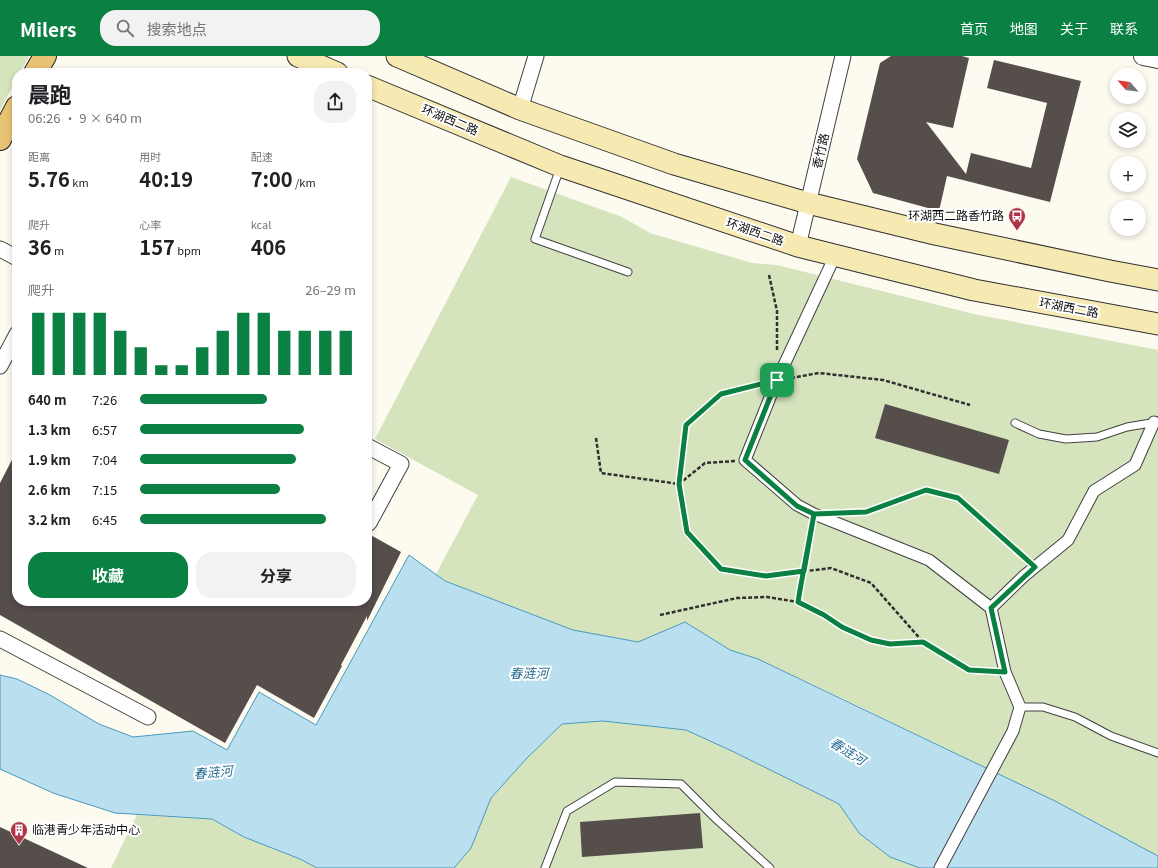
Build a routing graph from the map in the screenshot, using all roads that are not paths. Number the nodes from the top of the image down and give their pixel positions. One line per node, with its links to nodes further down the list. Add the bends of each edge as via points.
1 (45, 56): 8 (main road)
2 (298, 56): 9 (main road)
3 (398, 56): 11 (main road)
4 (536, 56): 11 (street)
5 (844, 56): 15 (street, 香竹路)
6 (1143, 56): 7 (street)
7 (1158, 59)
8 (39, 68)
9 (326, 68)
10 (372, 88): 14 (main road, 环湖西二路)
11 (520, 109): 15 (main road, via 674,164)
12 (12, 116): 13 (main road)
13 (0, 139)
14 (560, 166): 16 (main road, 环湖西二路); 20 (lane, via 535,239)
15 (808, 203): 16 (street, 香竹路); 21 (main road, via 935,234)
16 (798, 246): 19 (main road, 环湖西二路)
17 (0, 249): 18 (street)
18 (12, 255)
19 (835, 256): 22 (main road, 环湖西二路, via 974,290); 29 (street, via 777,380 745,460 797,506 929,560)
20 (628, 272)
21 (1158, 280)
22 (1158, 324)
23 (12, 343): 24 (street)
24 (0, 366)
25 (1156, 422): 26 (lane, via 1127,427 1097,437 1066,439 1038,434); 29 (street, via 1135,465 1094,491 1068,540)
26 (1015, 423)
27 (372, 449): 28 (street, via 401,464)
28 (372, 517)
29 (991, 608): 31 (street, via 1005,672)
30 (0, 639): 32 (street)
31 (1020, 707): 33 (lane, via 1043,707 1075,717 1111,736); 36 (street, via 1012,731)
32 (148, 717)
33 (1158, 753)
34 (545, 868): 35 (lane, via 567,811 615,782 680,784)
35 (770, 868)
36 (940, 868)

